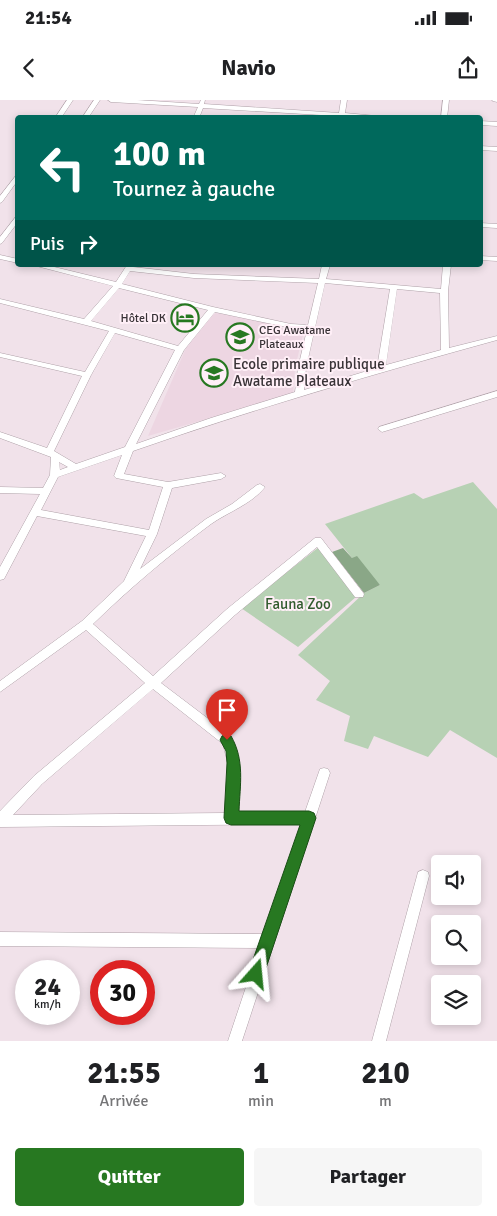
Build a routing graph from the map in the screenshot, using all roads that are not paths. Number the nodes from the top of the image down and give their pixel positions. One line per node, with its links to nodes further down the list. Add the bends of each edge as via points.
1 (70, 100): 9 (street)
2 (97, 100): 10 (street)
3 (111, 100): 7 (street)
4 (250, 100): 8 (street)
5 (344, 100): 13 (street)
6 (446, 100): 14 (street)
7 (202, 103): 8 (street); 11 (street)
8 (247, 108): 12 (street)
9 (60, 115)
10 (87, 115)
11 (197, 115)
12 (329, 115)
13 (341, 115)
14 (444, 115)
15 (483, 123): 16 (street)
16 (497, 124)
17 (483, 148): 18 (street)
18 (497, 149)
19 (15, 179): 20 (street)
20 (0, 201)
21 (483, 225): 22 (street)
22 (497, 226)
23 (14, 227): 24 (street)
24 (0, 242)
25 (0, 257): 28 (street)
26 (483, 258): 27 (street)
27 (497, 259)
28 (15, 260)
29 (52, 267): 34 (street)
30 (130, 267): 33 (street, via 202,276); 34 (street)
31 (326, 267): 33 (street)
32 (447, 267): 36 (street)
33 (323, 281): 35 (street); 40 (street)
34 (117, 286): 38 (street); 39 (street)
35 (394, 287): 36 (street); 46 (street)
36 (444, 291): 44 (street)
37 (0, 301): 39 (street)
38 (213, 309): 40 (street); 43 (street)
39 (86, 322): 41 (street)
40 (310, 328): 49 (street)
41 (113, 330): 43 (street); 47 (street)
42 (497, 338): 44 (street)
43 (180, 349): 52 (street)
44 (446, 352): 46 (street)
45 (0, 355): 47 (street)
46 (381, 369): 49 (street)
47 (87, 375): 53 (street)
48 (497, 394): 50 (street)
49 (299, 395): 52 (street)
50 (382, 429)
51 (1, 434): 53 (street)
52 (129, 449): 54 (street); 57 (street, via 119,476)
53 (52, 454): 54 (street); 55 (street)
54 (74, 467): 55 (street)
55 (55, 475): 60 (street)
56 (221, 476): 57 (street)
57 (168, 486): 62 (street)
58 (260, 487): 66 (street, via 209,521)
59 (0, 490): 60 (street)
60 (46, 491): 61 (street)
61 (35, 512): 62 (street); 64 (street)
62 (152, 534): 66 (street)
63 (0, 553): 64 (street)
64 (11, 554): 65 (street)
65 (0, 576)
66 (128, 584): 68 (street)
67 (359, 594): 69 (street, via 318,541 237,607)
68 (86, 624): 69 (street); 70 (street)
69 (153, 683): 72 (street, via 227,740 234,763); 74 (street, via 38,780)
70 (0, 687)
71 (324, 773): 73 (street)
72 (231, 818): 73 (street); 74 (street)
73 (309, 818): 77 (street)
74 (0, 820)
75 (423, 876): 79 (street)
76 (0, 939): 77 (street)
77 (267, 941): 78 (street)
78 (234, 1041)
79 (379, 1041)

